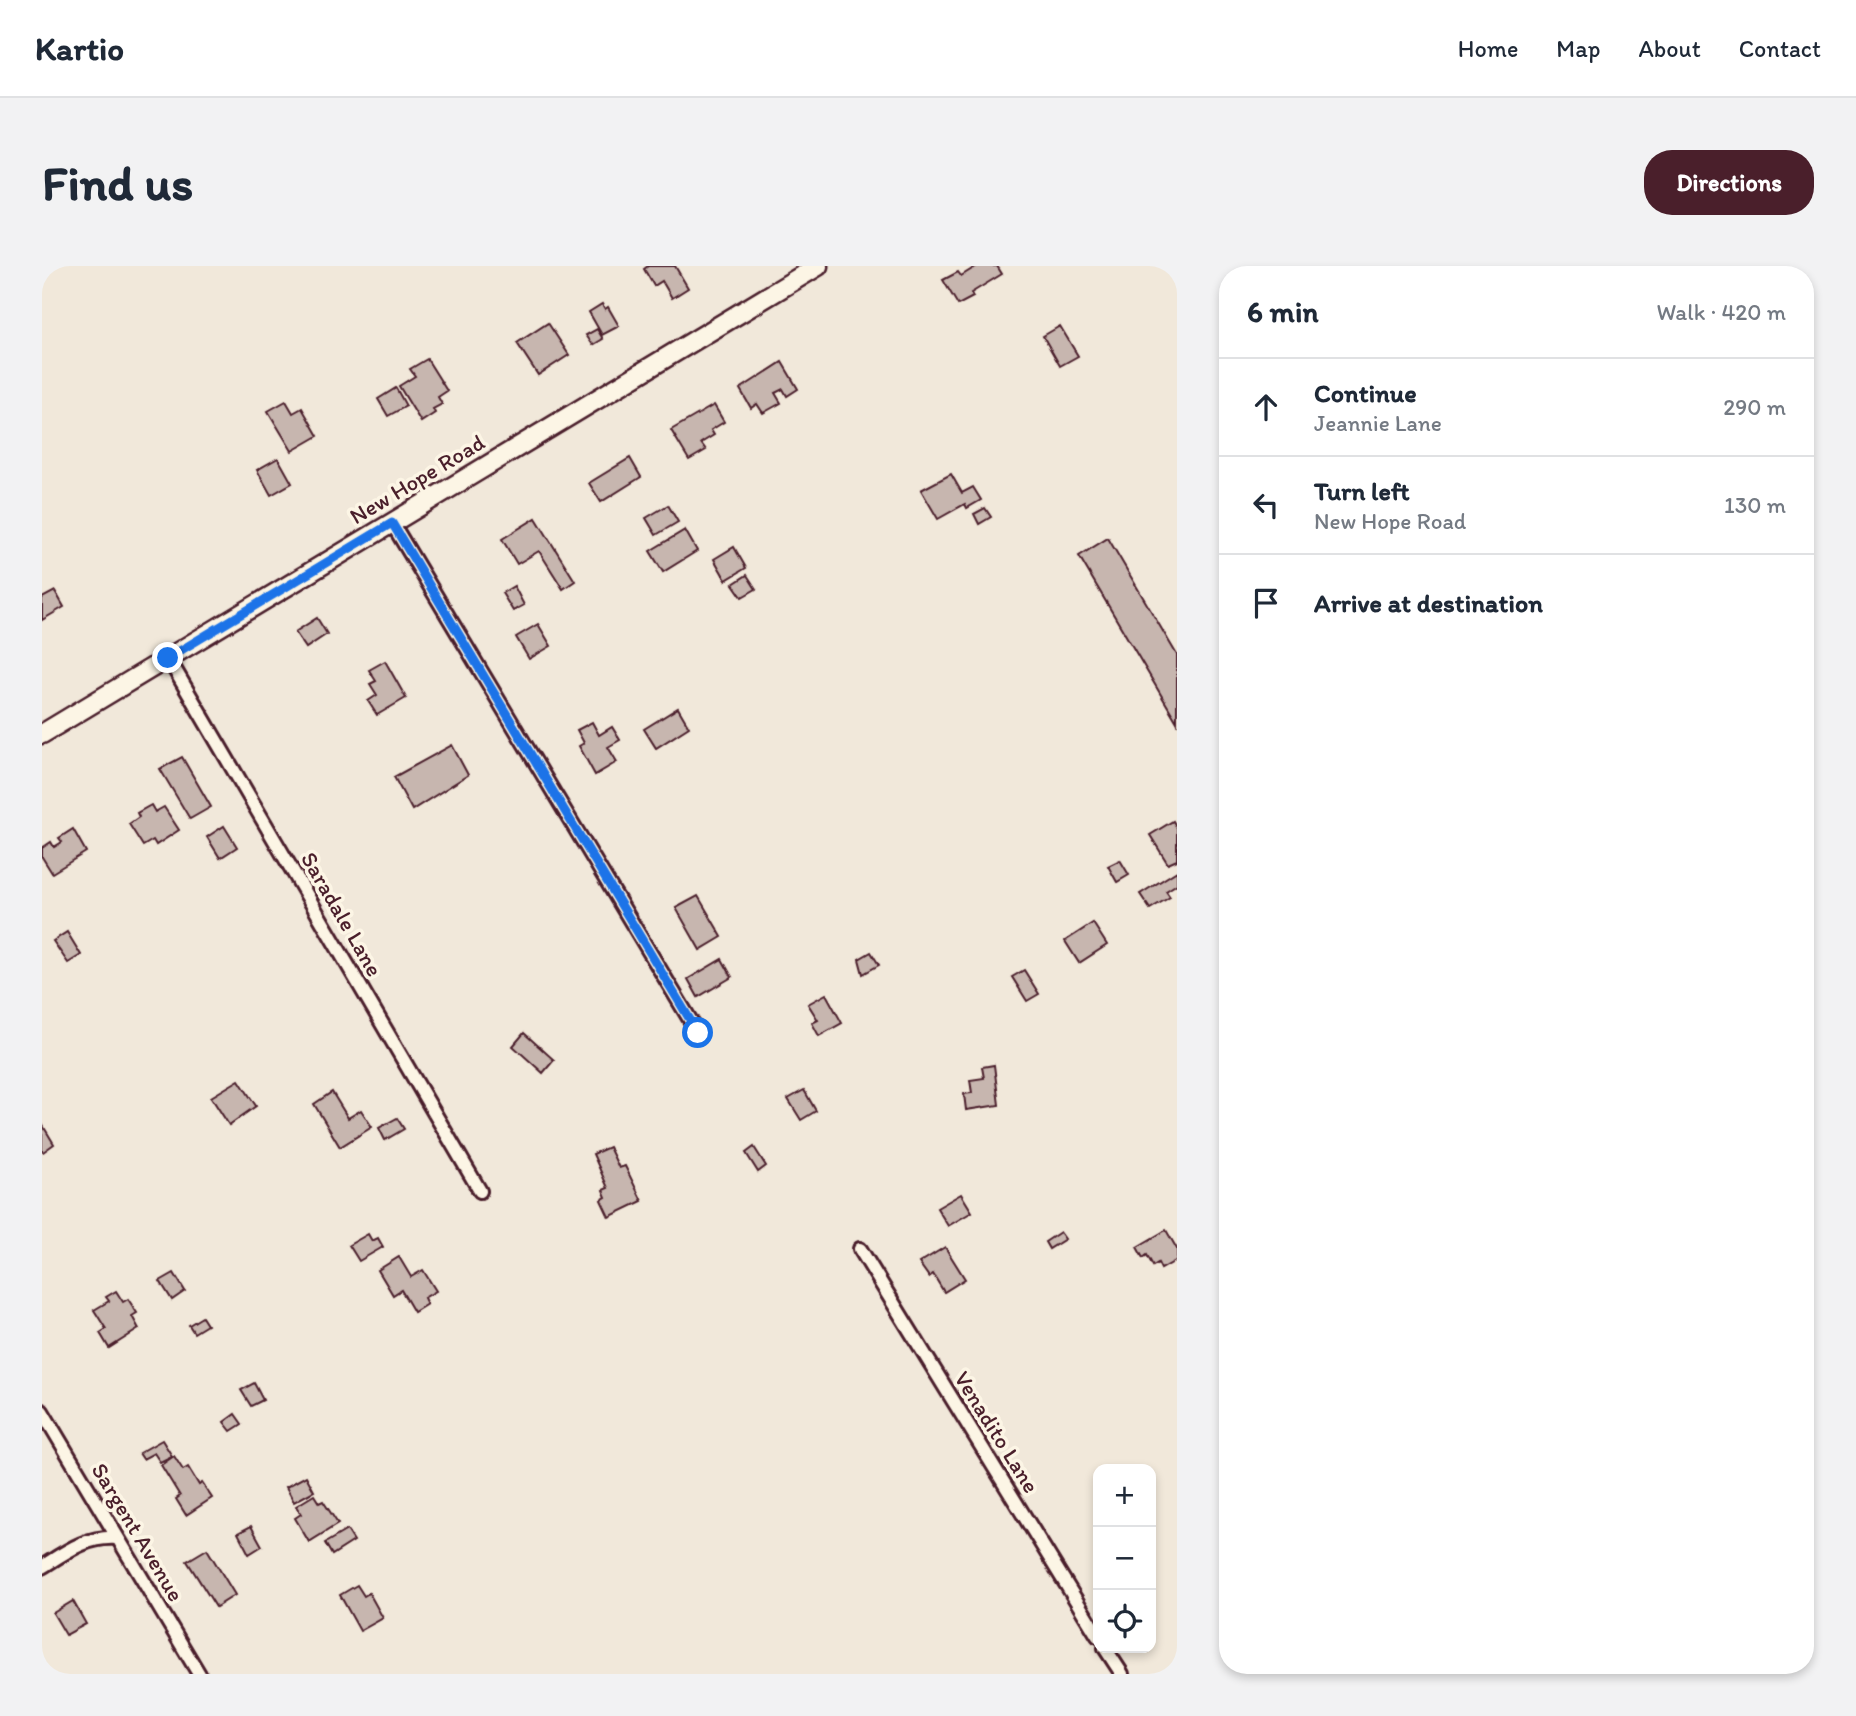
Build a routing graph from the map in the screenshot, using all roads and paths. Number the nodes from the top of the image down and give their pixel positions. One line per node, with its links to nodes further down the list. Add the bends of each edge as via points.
1 (818, 266): 2 (main road, New Hope Road)
2 (392, 523): 3 (main road, New Hope Road); 5 (street)
3 (168, 658): 4 (main road, New Hope Road); 6 (street, Saradale Lane)
4 (42, 734)
5 (698, 1033)
6 (480, 1191)
7 (860, 1249): 11 (street, Venadito Lane)
8 (42, 1411): 9 (street, Sargent Avenue)
9 (117, 1538): 10 (street, via 98,1536 82,1542); 13 (street, Sargent Avenue)
10 (42, 1567)
11 (1093, 1628)
12 (1108, 1653): 14 (street)
13 (199, 1674)
14 (1122, 1674)

